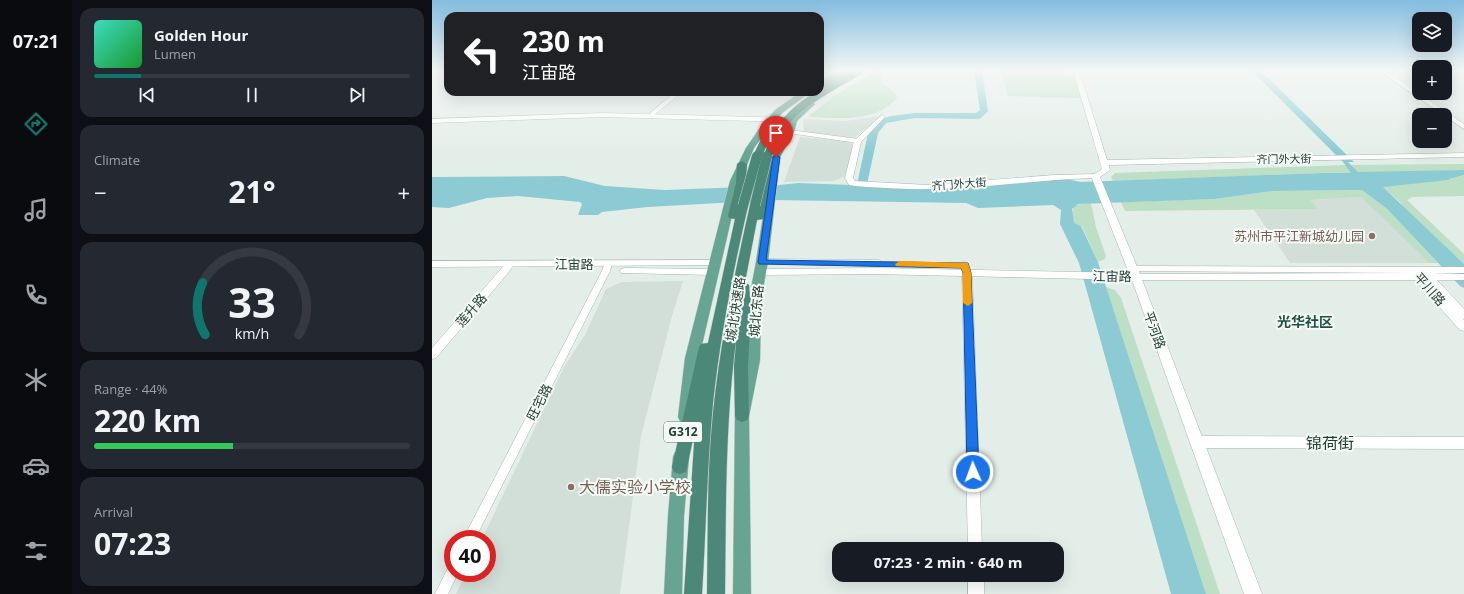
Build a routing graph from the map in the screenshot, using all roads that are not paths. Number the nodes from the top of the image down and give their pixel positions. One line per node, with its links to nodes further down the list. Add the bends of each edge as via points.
1 (672, 98): 10 (street)
2 (798, 98): 12 (main road, via 778,112)
3 (808, 98): 27 (highway, 城北快速路, bridge, via 781,118 761,144 753,162)
4 (814, 98): 27 (highway, 城北快速路, bridge, via 789,118 779,132)
5 (819, 98): 13 (main road)
6 (1084, 98): 25 (main road)
7 (1414, 98): 9 (main road)
8 (1421, 98): 16 (main road)
9 (1428, 108)
10 (650, 116): 12 (main road); 14 (main road)
11 (882, 117): 19 (street)
12 (773, 119): 13 (main road); 24 (main road, via 750,148)
13 (793, 120): 17 (main road, 城北东路)
14 (432, 121)
15 (1452, 125): 18 (main road)
16 (1464, 127)
17 (790, 132): 19 (street); 21 (main road, 城北东路)
18 (1464, 133)
19 (858, 141): 26 (street, 齐门外大街, via 851,180 864,184 928,187 1053,177)
20 (1464, 155): 22 (main road, 齐门外大街)
21 (776, 157): 29 (highway, via 758,221); 30 (main road, 城北东路)
22 (1360, 160): 23 (main road, 齐门外大街); 25 (main road, 齐门外大街)
23 (1464, 160)
24 (742, 164): 27 (main road, via 735,181); 29 (highway, via 741,183)
25 (1105, 166): 26 (main road)
26 (1097, 178): 37 (main road, 平河路)
27 (743, 206): 29 (highway, 城北快速路)
28 (432, 264): 31 (main road, 江宙路)
29 (725, 266): 32 (main road, 江宙路); 42 (highway, via 745,308 741,366); 50 (main road, G312, via 692,358 676,516); 51 (highway, 城北快速路, via 703,430); 52 (highway, 城北快速路, via 729,346 719,436)
30 (761, 267): 33 (main road, 江宙路, via 874,271); 42 (main road, 城北东路, via 755,300 753,360)
31 (507, 268): 32 (main road, 江宙路); 35 (main road, 江宙路); 41 (street, 莲升路)
32 (607, 268): 45 (street, 旺宅路)
33 (966, 269): 37 (main road, 江宙路); 46 (street)
34 (1464, 270): 36 (street, 江宙路)
35 (432, 271)
36 (1422, 272): 37 (street, 江宙路); 38 (street, 江宙路, via 1441,277); 39 (street, 平川路); 40 (street, 平川路)
37 (1135, 273): 43 (main road, 平河路)
38 (1464, 277)
39 (1464, 315)
40 (1464, 327)
41 (432, 355)
42 (742, 416): 53 (main road, 城北东路)
43 (1197, 442): 44 (street, 锦荷街); 55 (main road, 平河路)
44 (1464, 443)
45 (474, 530)
46 (975, 542)
47 (447, 582): 49 (street)
48 (976, 582): 54 (street)
49 (441, 594)
50 (673, 594)
51 (694, 594)
52 (716, 594)
53 (742, 594)
54 (976, 594)
55 (1253, 594)

